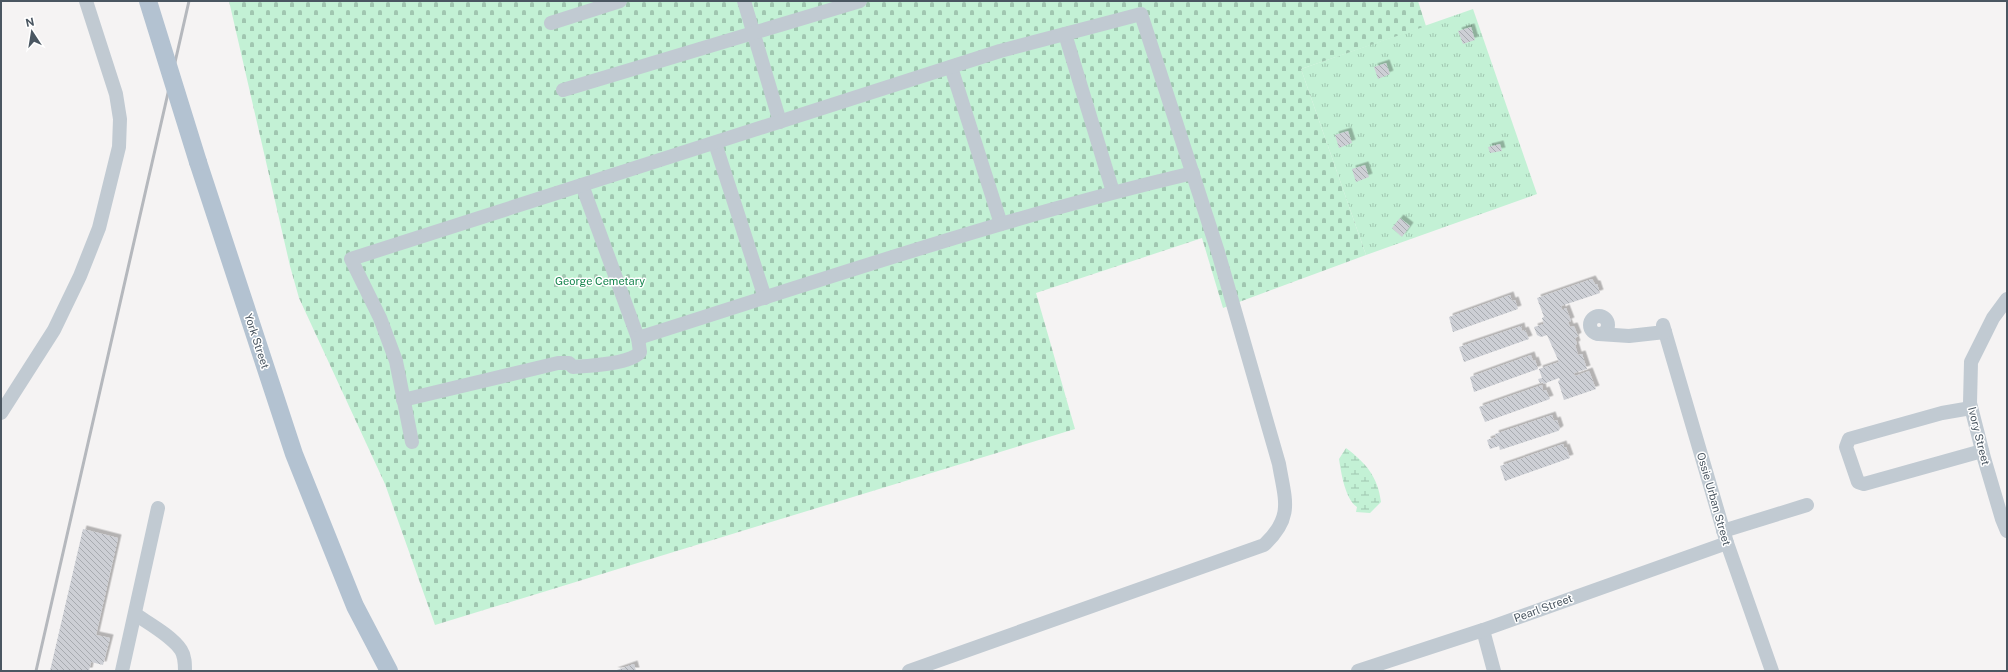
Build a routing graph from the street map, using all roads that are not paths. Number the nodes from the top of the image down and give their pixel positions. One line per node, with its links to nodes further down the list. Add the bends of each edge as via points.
1 (86, 1): 23 (street, via 116,94 120,119 119,147 99,228 80,276 54,330)
2 (148, 1): 34 (main road, York Street, bridge, via 294,454 352,600)
3 (618, 1): 6 (street)
4 (744, 1): 7 (street)
5 (860, 1): 7 (street)
6 (551, 22)
7 (755, 34): 10 (street); 11 (street)
8 (1065, 34): 9 (street); 13 (street, via 1141,14); 15 (street)
9 (951, 67): 11 (street); 16 (street)
10 (563, 90)
11 (780, 122): 12 (street)
12 (715, 143): 14 (street); 17 (street)
13 (1193, 173): 15 (street); 35 (street, via 1279,464 1285,516 1275,534 1264,545)
14 (582, 185): 20 (street); 21 (street, via 351,259 380,318 396,361)
15 (1113, 192): 16 (street)
16 (1001, 224): 17 (street)
17 (765, 298): 20 (street)
18 (2007, 299): 22 (street, Ivory Street, via 1971,362)
19 (1599, 334): 29 (street, Ossie Urban Street, via 1629,336 1664,328)
20 (638, 338): 21 (street, via 640,352 632,358 591,366 573,367 568,363 558,363)
21 (404, 400): 24 (street)
22 (1971, 408): 25 (street, Ivory Street); 25 (street, via 1942,413 1849,439 1846,447 1858,482 1864,484)
23 (1, 413)
24 (412, 442)
25 (1982, 451): 28 (street, Ivory Street)
26 (1807, 505): 29 (street, Pearl Street)
27 (158, 508): 30 (street)
28 (2007, 531)
29 (1725, 537): 31 (street, Pearl Street); 38 (street, Ossie Urban Street)
30 (135, 614): 32 (street); 33 (street, via 176,644 182,651)
31 (1482, 630): 36 (street, Pearl Street); 37 (street)
32 (122, 671)
33 (185, 671)
34 (389, 671)
35 (908, 671)
36 (1358, 671)
37 (1494, 671)
38 (1772, 671)

